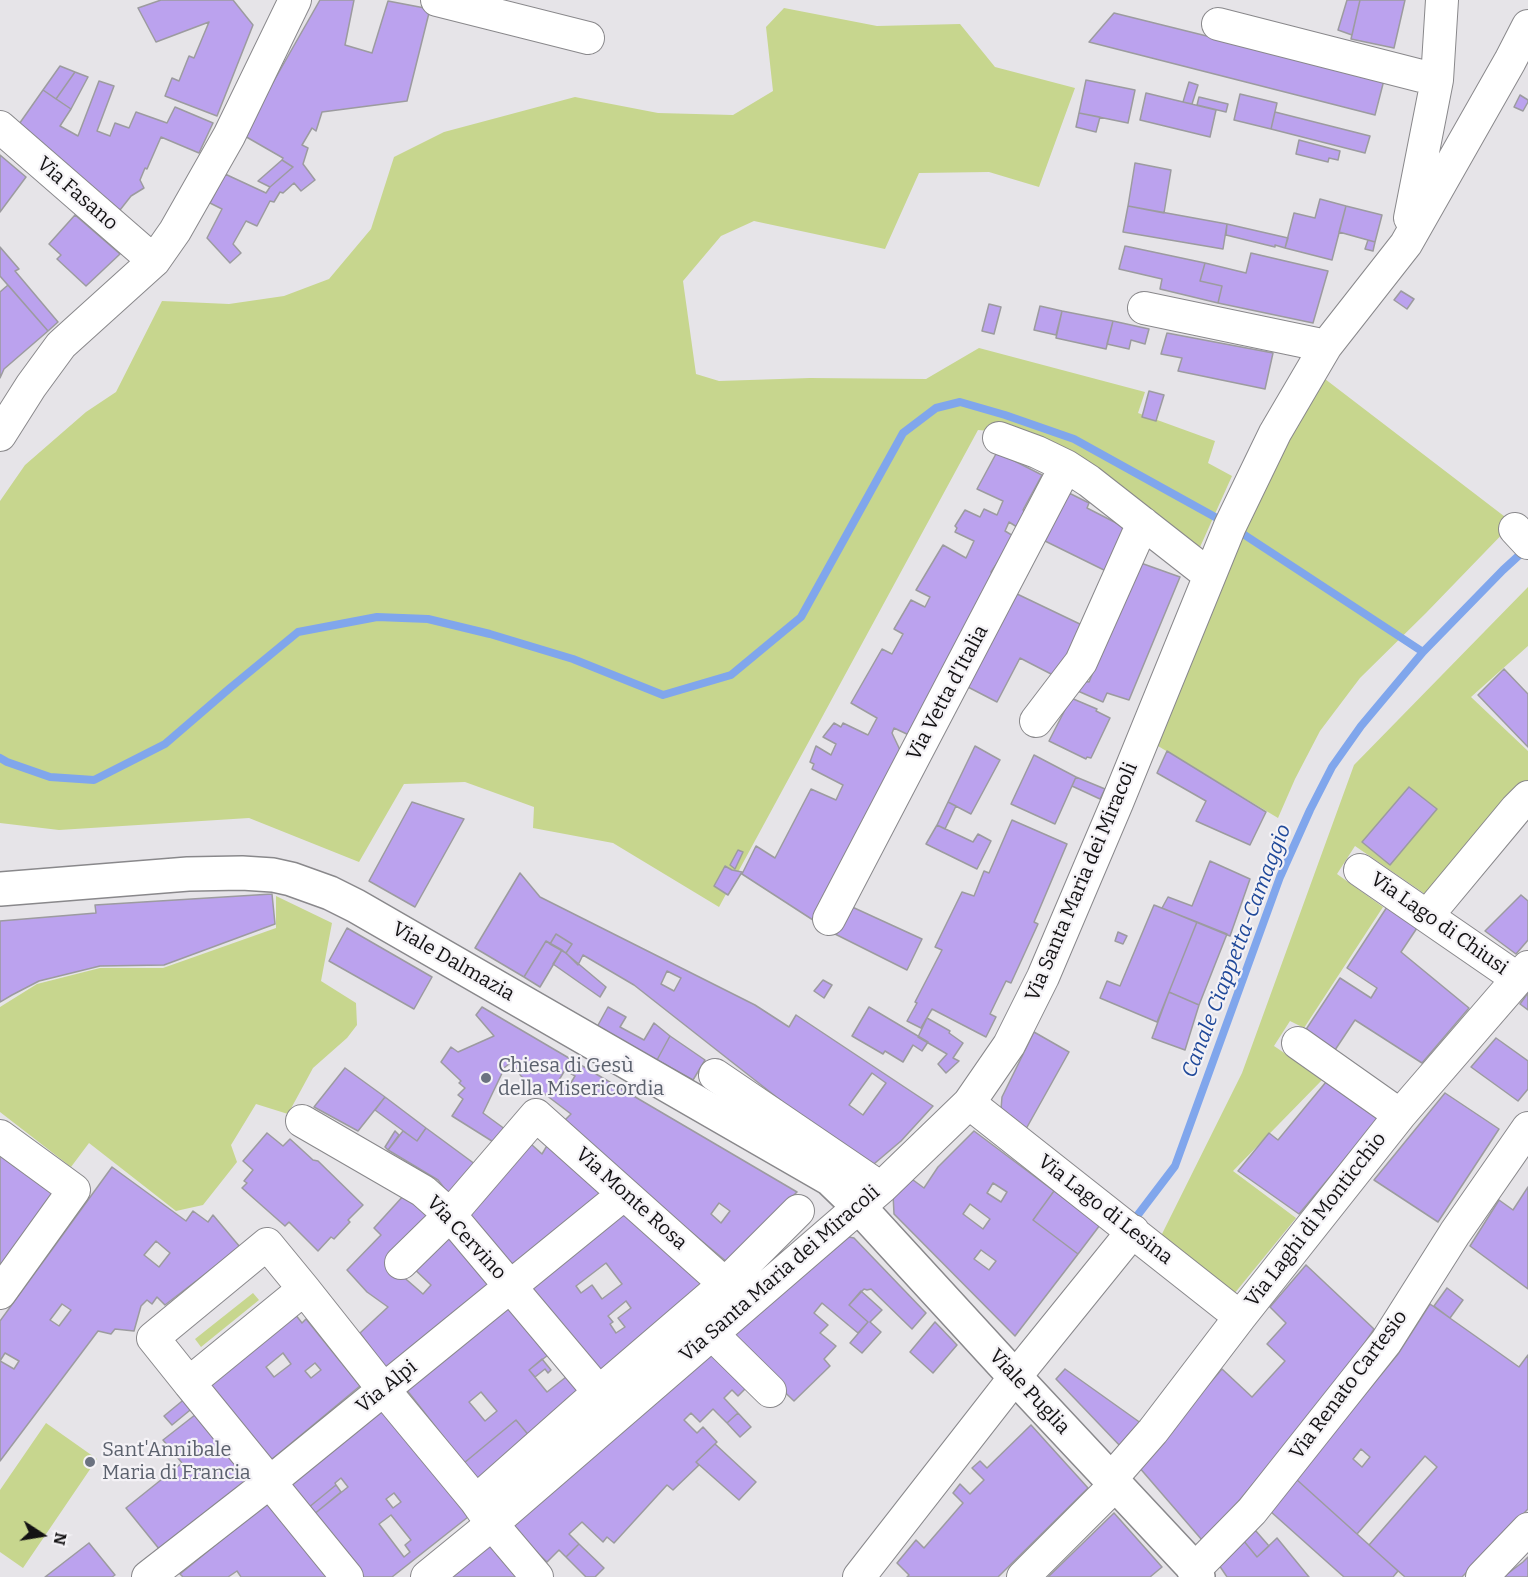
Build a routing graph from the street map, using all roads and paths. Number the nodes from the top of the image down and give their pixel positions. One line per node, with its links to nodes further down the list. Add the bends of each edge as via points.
1 (437, 0): 6 (street)
2 (1442, 0): 8 (street)
3 (291, 2): 11 (street, via 229,136)
4 (1218, 24): 8 (street)
5 (1528, 26): 7 (street, Via Santa Maria dei Miracoli)
6 (588, 38)
7 (1519, 67): 10 (street, Via Santa Maria dei Miracoli)
8 (1437, 80): 10 (street)
9 (0, 126): 11 (street, Via Fasano)
10 (1406, 244): 13 (street, Via Santa Maria dei Miracoli)
11 (154, 261): 14 (street, via 62,345)
12 (1144, 308): 13 (street)
13 (1326, 346): 18 (street, Via Santa Maria dei Miracoli, via 1275,433)
14 (0, 435)
15 (999, 438): 16 (street)
16 (1066, 466): 17 (street); 24 (street, Via Vetta d'Italia)
17 (1143, 523): 18 (street); 19 (street, via 1081,662)
18 (1209, 575): 28 (street, Via Santa Maria dei Miracoli, via 1043,976 1009,1045)
19 (1036, 721)
20 (1528, 797): 23 (street)
21 (1360, 870): 23 (street, Via Lago di Chiusi)
22 (0, 889): 34 (main road, Viale Dalmazia, via 242,873 273,875 308,885 356,906 830,1179)
23 (1427, 916): 25 (street, Via Lago di Chiusi)
24 (829, 919)
25 (1523, 973): 29 (street, Via Laghi di Monticchio)
26 (1298, 1043): 29 (street)
27 (715, 1076): 34 (street)
28 (969, 1103): 34 (street, Via Santa Maria dei Miracoli); 37 (street, Via Lago di Lesina)
29 (1400, 1115): 43 (street, Via Laghi di Monticchio)
30 (302, 1121): 36 (street, Via Cervino, via 423,1191)
31 (1528, 1128): 54 (street, Via Renato Cartesio, via 1386,1342 1252,1511)
32 (0, 1136): 42 (street, via 74,1190)
33 (624, 1194): 36 (street, Via Monte Rosa, via 536,1115); 39 (street, Via Monte Rosa); 40 (street, Via Alpi)
34 (870, 1197): 44 (street, Via Santa Maria dei Miracoli); 45 (main road, Viale Puglia)
35 (798, 1211): 39 (street, Via Santa Maria dei Miracoli)
36 (450, 1215): 38 (street); 40 (street, Via Cervino)
37 (1133, 1231): 43 (street, Via Lago di Lesina); 45 (street)
38 (401, 1263)
39 (725, 1284): 49 (street, Via Santa Maria dei Miracoli)
40 (511, 1286): 47 (street, Via Alpi); 49 (street, Via Cervino)
41 (304, 1289): 46 (street); 46 (street, via 267,1244 258,1251 153,1338); 47 (street)
42 (0, 1293)
43 (1240, 1317): 51 (street, Via Laghi di Monticchio)
44 (712, 1334): 48 (street); 52 (street, Via Santa Maria dei Miracoli)
45 (1015, 1377): 51 (main road, Viale Puglia); 59 (street)
46 (189, 1383): 50 (street)
47 (384, 1390): 50 (street, Via Alpi); 52 (street)
48 (770, 1391)
49 (599, 1392): 52 (street, Via Santa Maria dei Miracoli)
50 (270, 1482): 55 (street, Via Alpi); 56 (street)
51 (1114, 1482): 54 (main road, Viale Puglia); 60 (street, Via Laghi di Monticchio)
52 (484, 1512): 57 (street, Via Santa Maria dei Miracoli); 58 (street)
53 (1528, 1529): 61 (street)
54 (1190, 1572)
55 (148, 1577)
56 (347, 1577)
57 (427, 1577)
58 (537, 1577)
59 (859, 1577)
60 (1023, 1577)
61 (1482, 1577)

